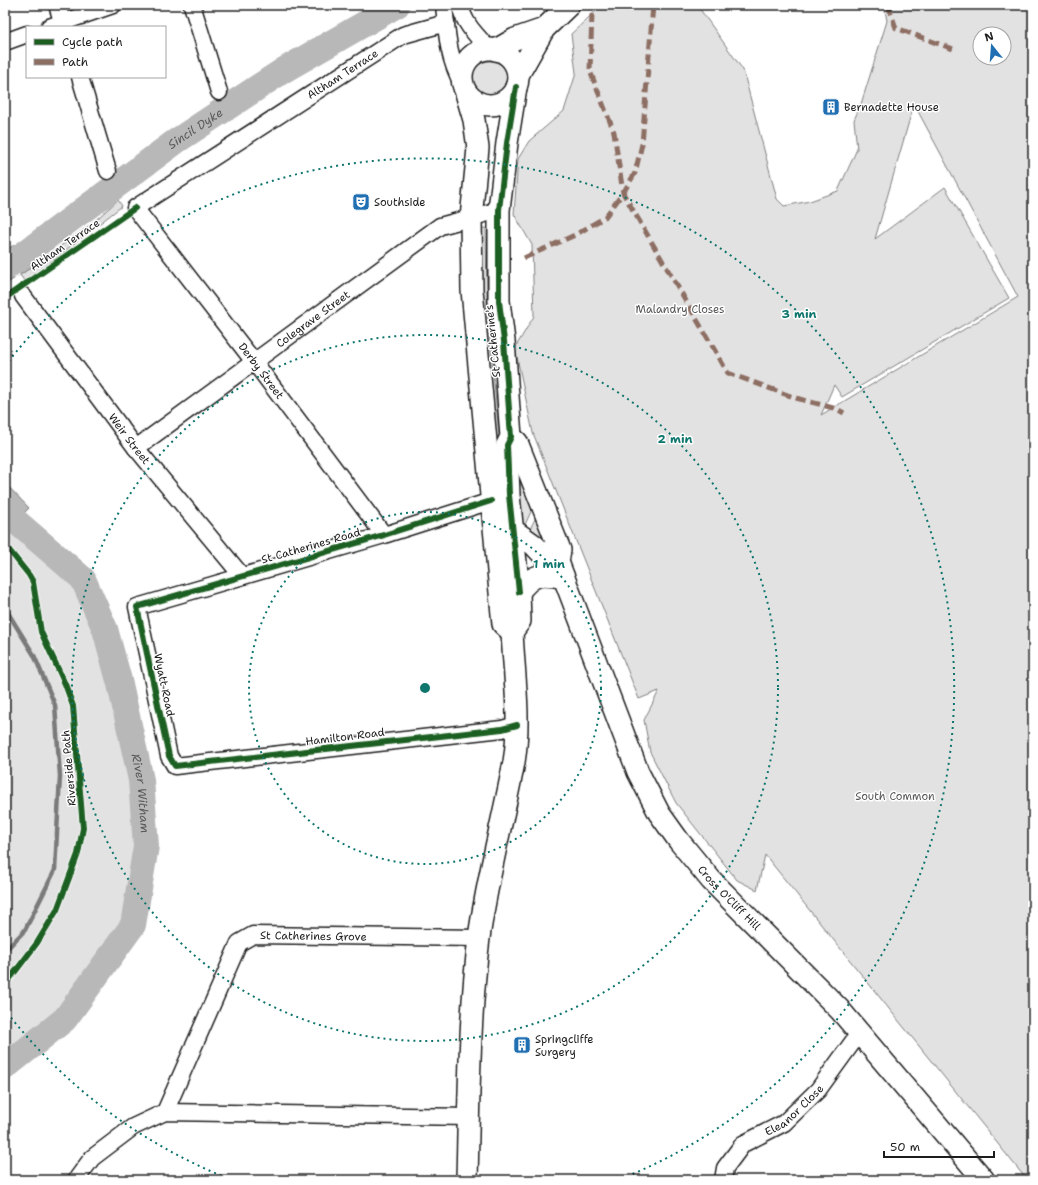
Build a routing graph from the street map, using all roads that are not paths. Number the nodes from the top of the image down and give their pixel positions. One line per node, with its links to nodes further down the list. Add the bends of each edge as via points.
1 (57, 5): 8 (street)
2 (114, 5): 8 (street)
3 (192, 5): 16 (street)
4 (444, 5): 7 (street)
5 (460, 5): 12 (street, via 468,27)
6 (569, 5): 9 (main road)
7 (446, 23): 15 (street, via 452,63); 18 (street, Altham Terrace, via 403,35)
8 (59, 25)
9 (544, 29): 12 (main road); 14 (main road)
10 (26, 34): 11 (street)
11 (5, 42)
12 (493, 49): 14 (main road, via 503,52 513,62); 15 (main road, via 477,52 468,60 462,71)
13 (80, 78): 17 (street)
14 (517, 81): 15 (main road, via 509,98 494,105 478,103); 19 (main road, St Catherine's)
15 (464, 88): 20 (main road, St Catherine's, via 474,120 478,148)
16 (220, 92)
17 (108, 171)
18 (135, 208): 22 (street, Derby Street)
19 (499, 210): 20 (street, Colegrave Street); 23 (main road, St Catherine's, via 499,301)
20 (472, 218): 22 (street, Colegrave Street, via 440,226); 25 (main road, St Catherine's, via 472,290)
21 (24, 296): 24 (street, Weir Street)
22 (255, 363): 24 (street, Colegrave Street); 27 (street, Derby Street)
23 (511, 437): 26 (main road, St Catherine's, via 507,445); 28 (main road, St Catherine's, via 517,442 560,550)
24 (136, 448): 29 (street, Weir Street)
25 (491, 505): 26 (main road, via 497,516); 27 (street, St Catherines Road); 32 (main road, St Catherine's, via 503,624)
26 (512, 529): 28 (main road); 30 (main road, St Catherine's)
27 (384, 535): 29 (street, St Catherines Road)
28 (561, 570): 30 (main road, via 531,579); 36 (main road, Cross O'Cliff Hill, via 638,772 659,813 711,880)
29 (242, 576): 31 (street, St Catherines Road)
30 (519, 592): 32 (main road, St Catherine's, via 520,621)
31 (137, 607): 34 (street, Wyatt Road, via 169,756)
32 (512, 632): 33 (main road)
33 (517, 725): 34 (street, Hamilton Road, via 502,729); 35 (main road, via 514,762 490,866)
34 (175, 766)
35 (479, 938): 37 (street, St Catherines Grove, via 253,936 239,943); 38 (main road)
36 (860, 1032): 41 (street, Eleanor Close, via 818,1090 784,1123 743,1144 725,1168); 42 (main road, Cross O'Cliff Hill)
37 (164, 1112): 38 (street); 39 (street, via 132,1127 92,1158)
38 (469, 1118): 40 (main road)
39 (76, 1180)
40 (467, 1180)
41 (723, 1180)
42 (984, 1180)

